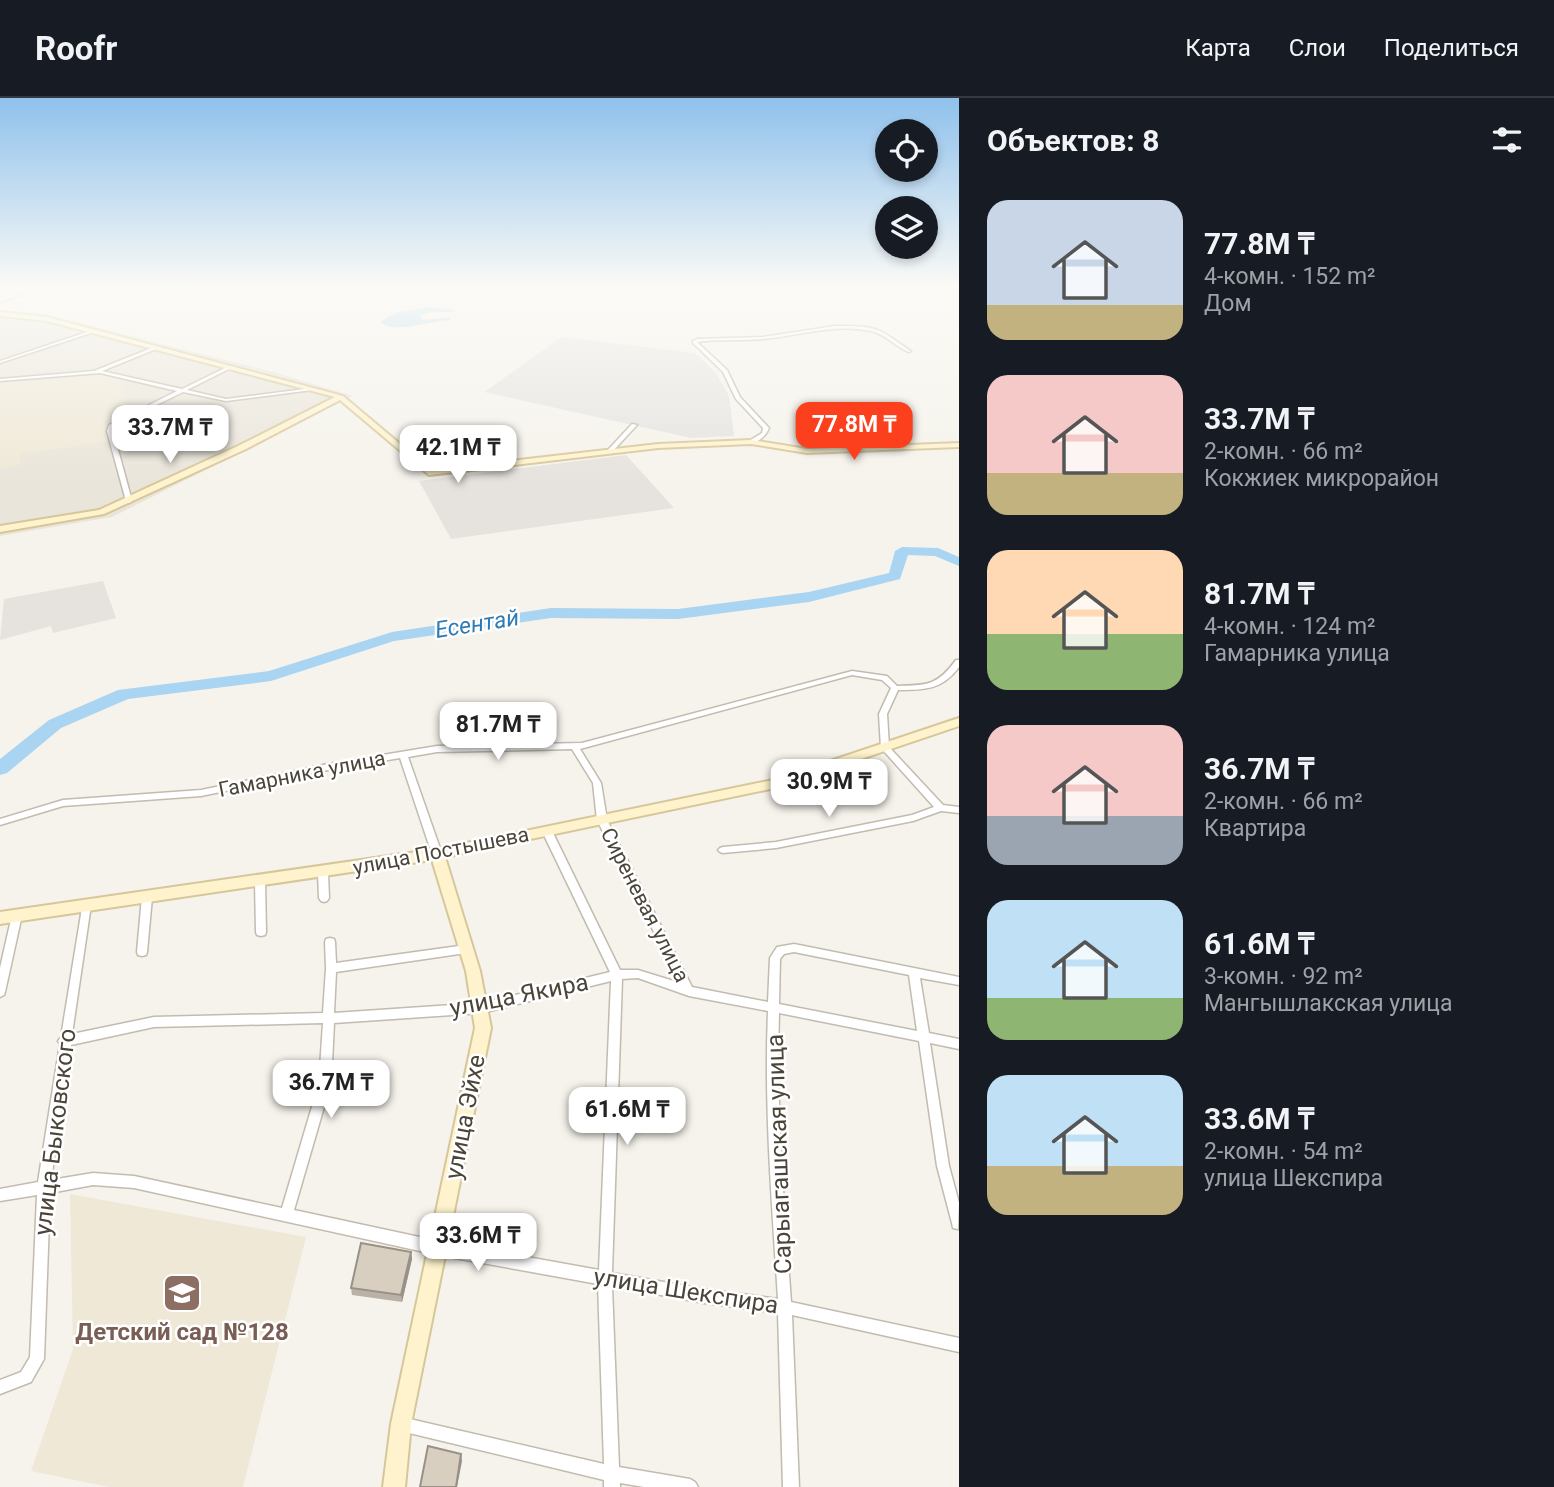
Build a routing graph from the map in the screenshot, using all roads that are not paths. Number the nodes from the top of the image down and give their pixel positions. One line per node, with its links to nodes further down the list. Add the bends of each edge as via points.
1 (27, 353): 5 (street)
2 (142, 353): 7 (street)
3 (173, 353): 6 (street)
4 (705, 353): 13 (street, via 724,372 747,410 766,428)
5 (0, 362)
6 (229, 367): 9 (street); 10 (street)
7 (94, 372): 8 (street); 10 (street)
8 (0, 380)
9 (312, 389): 10 (street, via 226,400); 11 (street)
10 (180, 390): 16 (street, via 125,416 111,428)
11 (341, 397): 15 (street, via 429,473); 16 (street)
12 (634, 425): 15 (street)
13 (751, 442): 14 (street, via 807,451); 15 (street)
14 (959, 444)
15 (610, 452)
16 (129, 500): 17 (street, via 102,513)
17 (0, 529)
18 (959, 662): 19 (street, Гамарника улица, via 944,682)
19 (895, 688): 21 (street, Гамарника улица, via 884,678 852,673); 22 (street, via 883,714)
20 (959, 722): 22 (street, улица Постышева)
21 (575, 747): 23 (street, Гамарника улица, via 469,748); 26 (street, via 597,783)
22 (880, 750): 24 (street); 26 (street, улица Постышева, via 775,784)
23 (402, 755): 27 (street, Гамарника улица, via 201,793 63,803); 30 (street, улица Эйхе)
24 (940, 807): 25 (street); 29 (street, via 913,818 776,845)
25 (959, 810)
26 (601, 820): 28 (street, улица Постышева); 46 (street, Сиреневая улица)
27 (0, 822)
28 (547, 831): 30 (street, улица Постышева); 44 (street)
29 (723, 850)
30 (437, 854): 31 (street, улица Постышева); 40 (street, улица Эйхе)
31 (323, 873): 32 (street, улица Постышева); 34 (street)
32 (260, 882): 33 (street, улица Постышева); 38 (street)
33 (147, 897): 35 (street, улица Постышева); 41 (street)
34 (324, 898)
35 (86, 905): 36 (street, улица Постышева); 52 (street, улица Быковского)
36 (17, 915): 37 (street, улица Постышева); 47 (street)
37 (0, 918)
38 (261, 932)
39 (330, 942): 42 (street)
40 (466, 949): 42 (street); 48 (street, улица Эйхе)
41 (142, 952)
42 (331, 968): 50 (street)
43 (914, 972): 45 (street); 49 (street, Сарыагашская улица, via 794,948 781,950 775,958); 51 (street)
44 (620, 975): 46 (street, Сиреневая улица, via 638,974); 48 (street, улица Якира); 60 (street)
45 (959, 981)
46 (689, 991): 49 (street, Сиреневая улица)
47 (0, 992)
48 (482, 1008): 50 (street, улица Якира); 59 (street, улица Эйхе, via 483,1028)
49 (775, 1009): 51 (street, Сиреневая улица); 61 (street, Сарыагашская улица, via 775,1160)
50 (330, 1018): 52 (street, улица Якира, via 155,1022); 57 (street, via 325,1083)
51 (925, 1036): 53 (street, Сиреневая улица); 54 (street)
52 (64, 1041): 55 (street, улица Быковского)
53 (959, 1044)
54 (953, 1184): 58 (street)
55 (44, 1186): 56 (street, улица Шекспира); 57 (street, улица Шекспира, via 93,1179 134,1182); 63 (street, улица Быковского, via 37,1359 26,1377)
56 (0, 1195)
57 (286, 1214): 59 (street, улица Шекспира)
58 (958, 1223)
59 (438, 1248): 60 (street, улица Шекспира); 64 (street, улица Эйхе)
60 (605, 1278): 61 (street, улица Шекспира); 65 (street)
61 (785, 1307): 62 (street, улица Шекспира); 68 (street, Сарыагашская улица)
62 (959, 1345)
63 (4, 1387)
64 (401, 1424): 65 (street); 66 (street, улица Эйхе)
65 (612, 1481): 67 (street)
66 (394, 1487)
67 (690, 1487)
68 (790, 1487)

